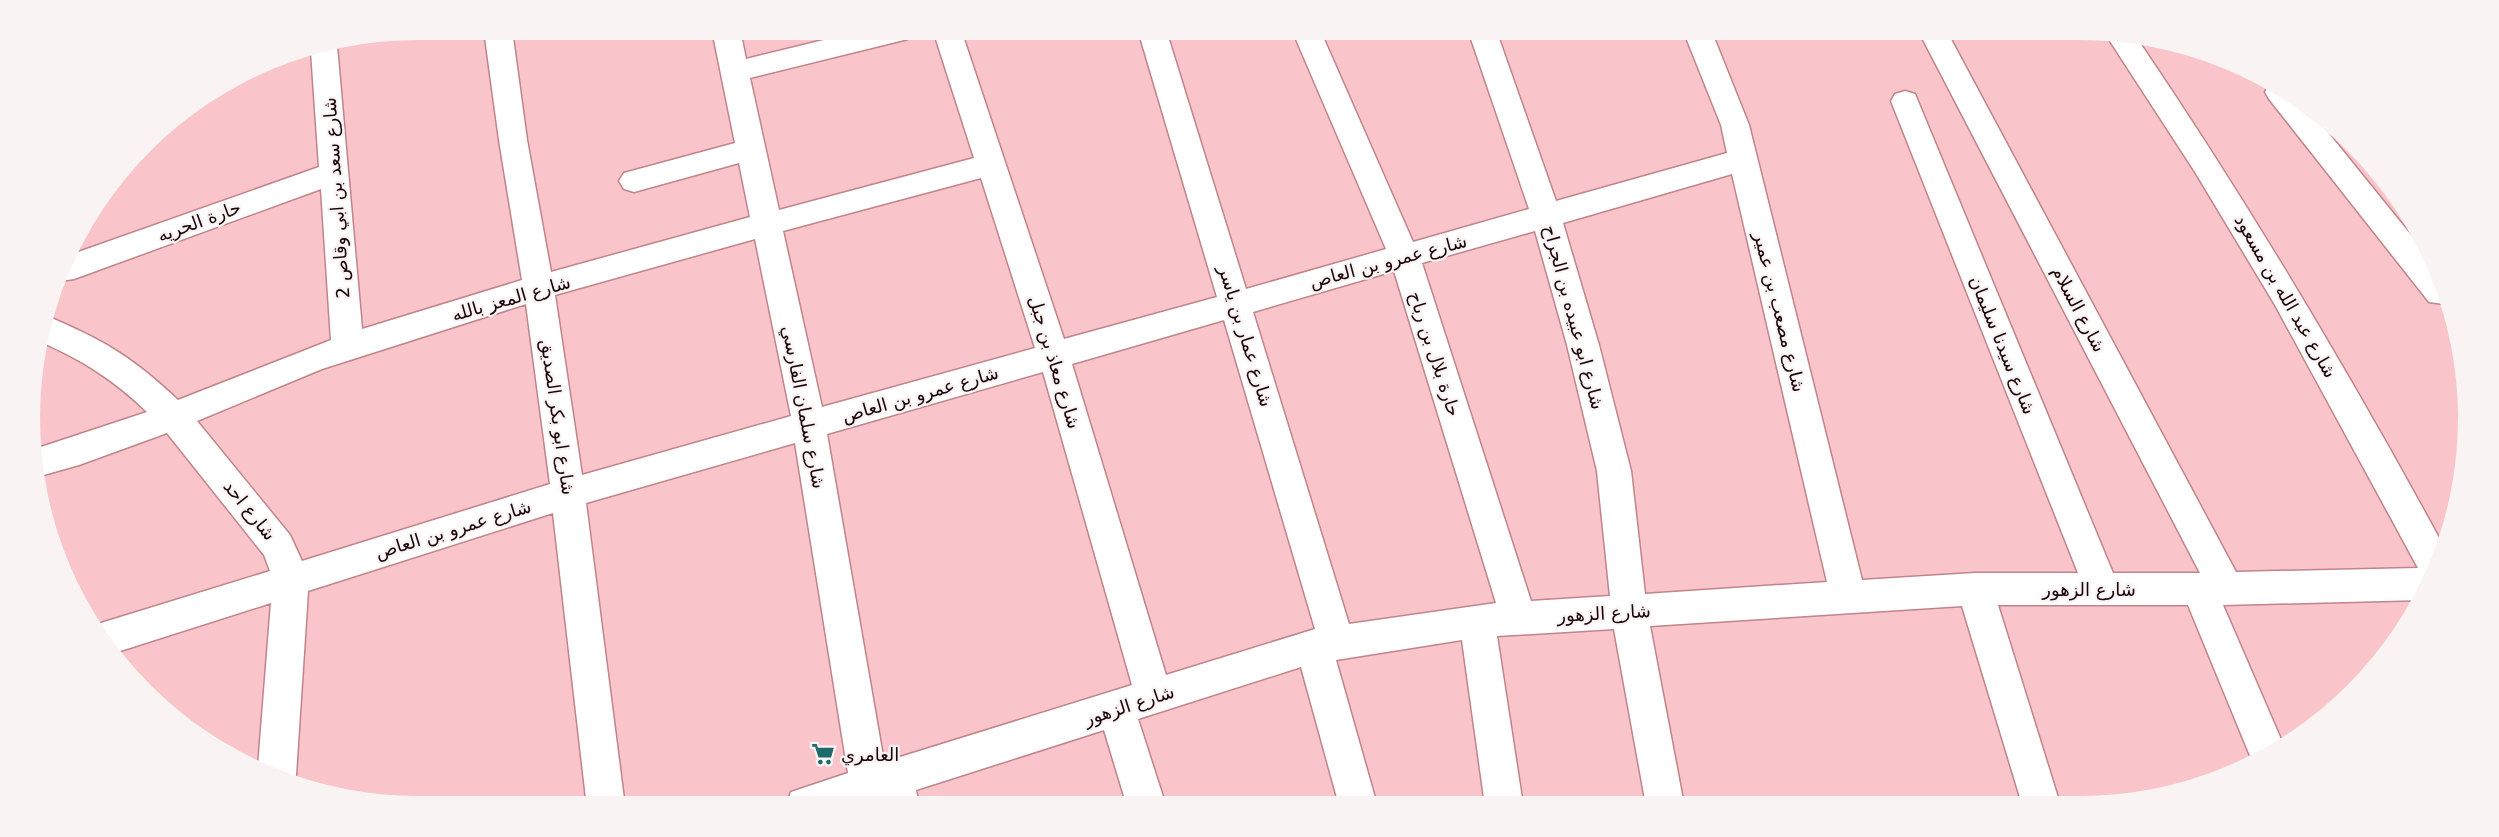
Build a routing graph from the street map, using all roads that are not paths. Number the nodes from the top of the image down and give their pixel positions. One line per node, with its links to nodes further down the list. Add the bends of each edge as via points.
1 (499, 40): 25 (street, شارع ابو بكر الصديق)
2 (728, 40): 12 (street, شارع سلمان الفارسي)
3 (864, 40): 12 (street)
4 (950, 40): 17 (street, شارع معاذ بن جبل)
5 (1155, 40): 26 (street, شارع عمار بن ياسر)
6 (1310, 40): 22 (street, حارة بلال بن رباح)
7 (1485, 40): 20 (street, شارع ابو عبيده بن الجراح)
8 (1701, 40): 16 (street, شارع مصعب بن عمير, via 1735,125)
9 (1937, 40): 39 (street, شارع السلام)
10 (2126, 43): 34 (street, شارع عبد الله بن مسعود, via 2238,214 2304,323)
11 (325, 52): 18 (street, شارع سعد بن ابي وقاص 2)
12 (735, 72): 15 (street, شارع سلمان الفارسي)
13 (1905, 101): 38 (street, شارع سيدنا سليمان)
14 (2286, 101): 24 (street)
15 (753, 149): 19 (street); 21 (street, شارع سلمان الفارسي)
16 (1743, 160): 20 (street, شارع عمرو بن العاص); 40 (street, شارع مصعب بن عمير)
17 (992, 164): 21 (street, شارع المعز بالله); 29 (street, شارع معاذ بن جبل)
18 (334, 173): 23 (street, حارة الحريه); 28 (street, شارع سعد بن ابي وقاص 2)
19 (634, 181)
20 (1547, 218): 22 (street, شارع عمرو بن العاص); 41 (street, شارع ابو عبيده بن الجراح, via 1614,471)
21 (768, 225): 25 (street, شارع المعز بالله); 31 (street, شارع سلمان الفارسي)
22 (1405, 257): 26 (street, شارع عمرو بن العاص); 42 (street, حارة بلال بن رباح)
23 (72, 267)
24 (2434, 286)
25 (539, 289): 28 (street, شارع المعز بالله); 33 (street, شارع ابو بكر الصديق)
26 (1236, 303): 29 (street, شارع عمرو بن العاص); 45 (street, شارع عمار بن ياسر)
27 (51, 332): 30 (street, شارع احد, via 94,351 132,378)
28 (347, 347): 30 (street, شارع المعز بالله)
29 (1054, 356): 31 (street, شارع عمرو بن العاص); 46 (street, شارع معاذ بن جبل)
30 (172, 416): 32 (street, شارع المعز بالله); 35 (street, شارع احد, via 278,546)
31 (809, 425): 33 (street, شارع عمرو بن العاص); 50 (street, شارع سلمان الفارسي)
32 (43, 461)
33 (570, 493): 35 (street, شارع عمرو بن العاص); 51 (street, شارع ابو بكر الصديق)
34 (2432, 559)
35 (291, 579): 44 (street, شارع عمرو بن العاص); 49 (street, شارع احد)
36 (2421, 584): 39 (street, شارع الزهور)
37 (1975, 589): 38 (street, شارع الزهور); 40 (street, شارع الزهور); 57 (street)
38 (2102, 589): 39 (street, شارع الزهور)
39 (2213, 589): 48 (street, شارع السلام)
40 (1849, 599): 41 (street, شارع الزهور)
41 (1629, 611): 42 (street, شارع الزهور); 56 (street, شارع ابو عبيده بن الجراح)
42 (1519, 618): 43 (street, شارع الزهور)
43 (1477, 621): 45 (street, شارع الزهور); 55 (street)
44 (110, 637)
45 (1325, 644): 46 (street, شارع الزهور); 54 (street, شارع عمار بن ياسر)
46 (1154, 697): 47 (street, شارع الزهور)
47 (1116, 709): 50 (street, شارع الزهور); 53 (street)
48 (2266, 748)
49 (277, 769)
50 (888, 790): 52 (street, شارع الزهور)
51 (605, 796)
52 (857, 796)
53 (1144, 796)
54 (1356, 796)
55 (1503, 796)
56 (1663, 796)
57 (2040, 796)

